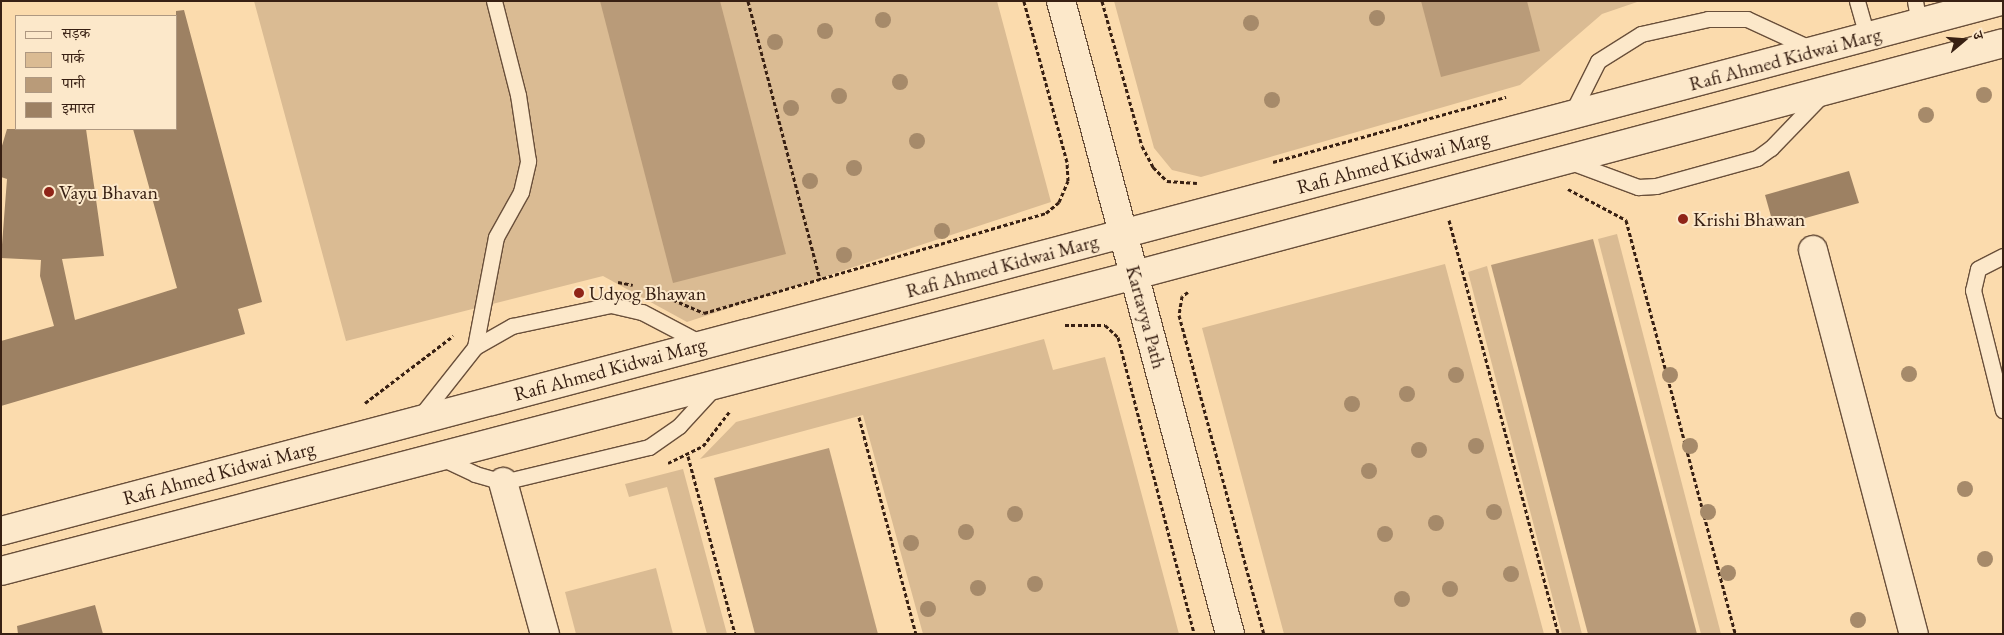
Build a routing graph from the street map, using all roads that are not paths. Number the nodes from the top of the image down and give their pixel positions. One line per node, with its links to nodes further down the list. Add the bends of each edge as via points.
1 (494, 1): 17 (lane, via 518,95 528,161 521,192 496,237)
2 (1061, 1): 12 (main road, Kartavya Path)
3 (1857, 1): 6 (lane)
4 (2002, 1): 5 (main road, Rafi Ahmed Kidwai Marg)
5 (1917, 12): 6 (main road, Rafi Ahmed Kidwai Marg)
6 (1867, 37): 8 (main road, Rafi Ahmed Kidwai Marg)
7 (2003, 43): 9 (main road, Rafi Ahmed Kidwai Marg)
8 (1816, 50): 10 (main road, Rafi Ahmed Kidwai Marg); 10 (lane, via 1747,18 1715,18 1641,34 1598,61)
9 (1827, 89): 11 (main road, Rafi Ahmed Kidwai Marg); 11 (lane, via 1771,148 1757,158 1656,186 1638,187 1618,182)
10 (1571, 115): 12 (main road, Rafi Ahmed Kidwai Marg)
11 (1562, 159): 15 (main road, Rafi Ahmed Kidwai Marg)
12 (1124, 235): 15 (main road, Kartavya Path); 16 (main road, Rafi Ahmed Kidwai Marg)
13 (1813, 250): 27 (main road)
14 (2003, 256): 19 (lane, via 1978,269 1973,290)
15 (1135, 275): 18 (main road, Rafi Ahmed Kidwai Marg); 26 (main road, Kartavya Path)
16 (703, 344): 17 (lane, via 642,312 611,305 512,326); 20 (main road, Rafi Ahmed Kidwai Marg)
17 (475, 347): 20 (lane)
18 (719, 383): 21 (main road, Rafi Ahmed Kidwai Marg); 22 (lane, via 679,426 649,447)
19 (2003, 410)
20 (418, 419): 23 (main road, Rafi Ahmed Kidwai Marg)
21 (438, 456): 22 (lane, via 475,474); 24 (main road, Rafi Ahmed Kidwai Marg)
22 (503, 482): 25 (main road)
23 (1, 531)
24 (1, 571)
25 (544, 634)
26 (1230, 634)
27 (1914, 634)

